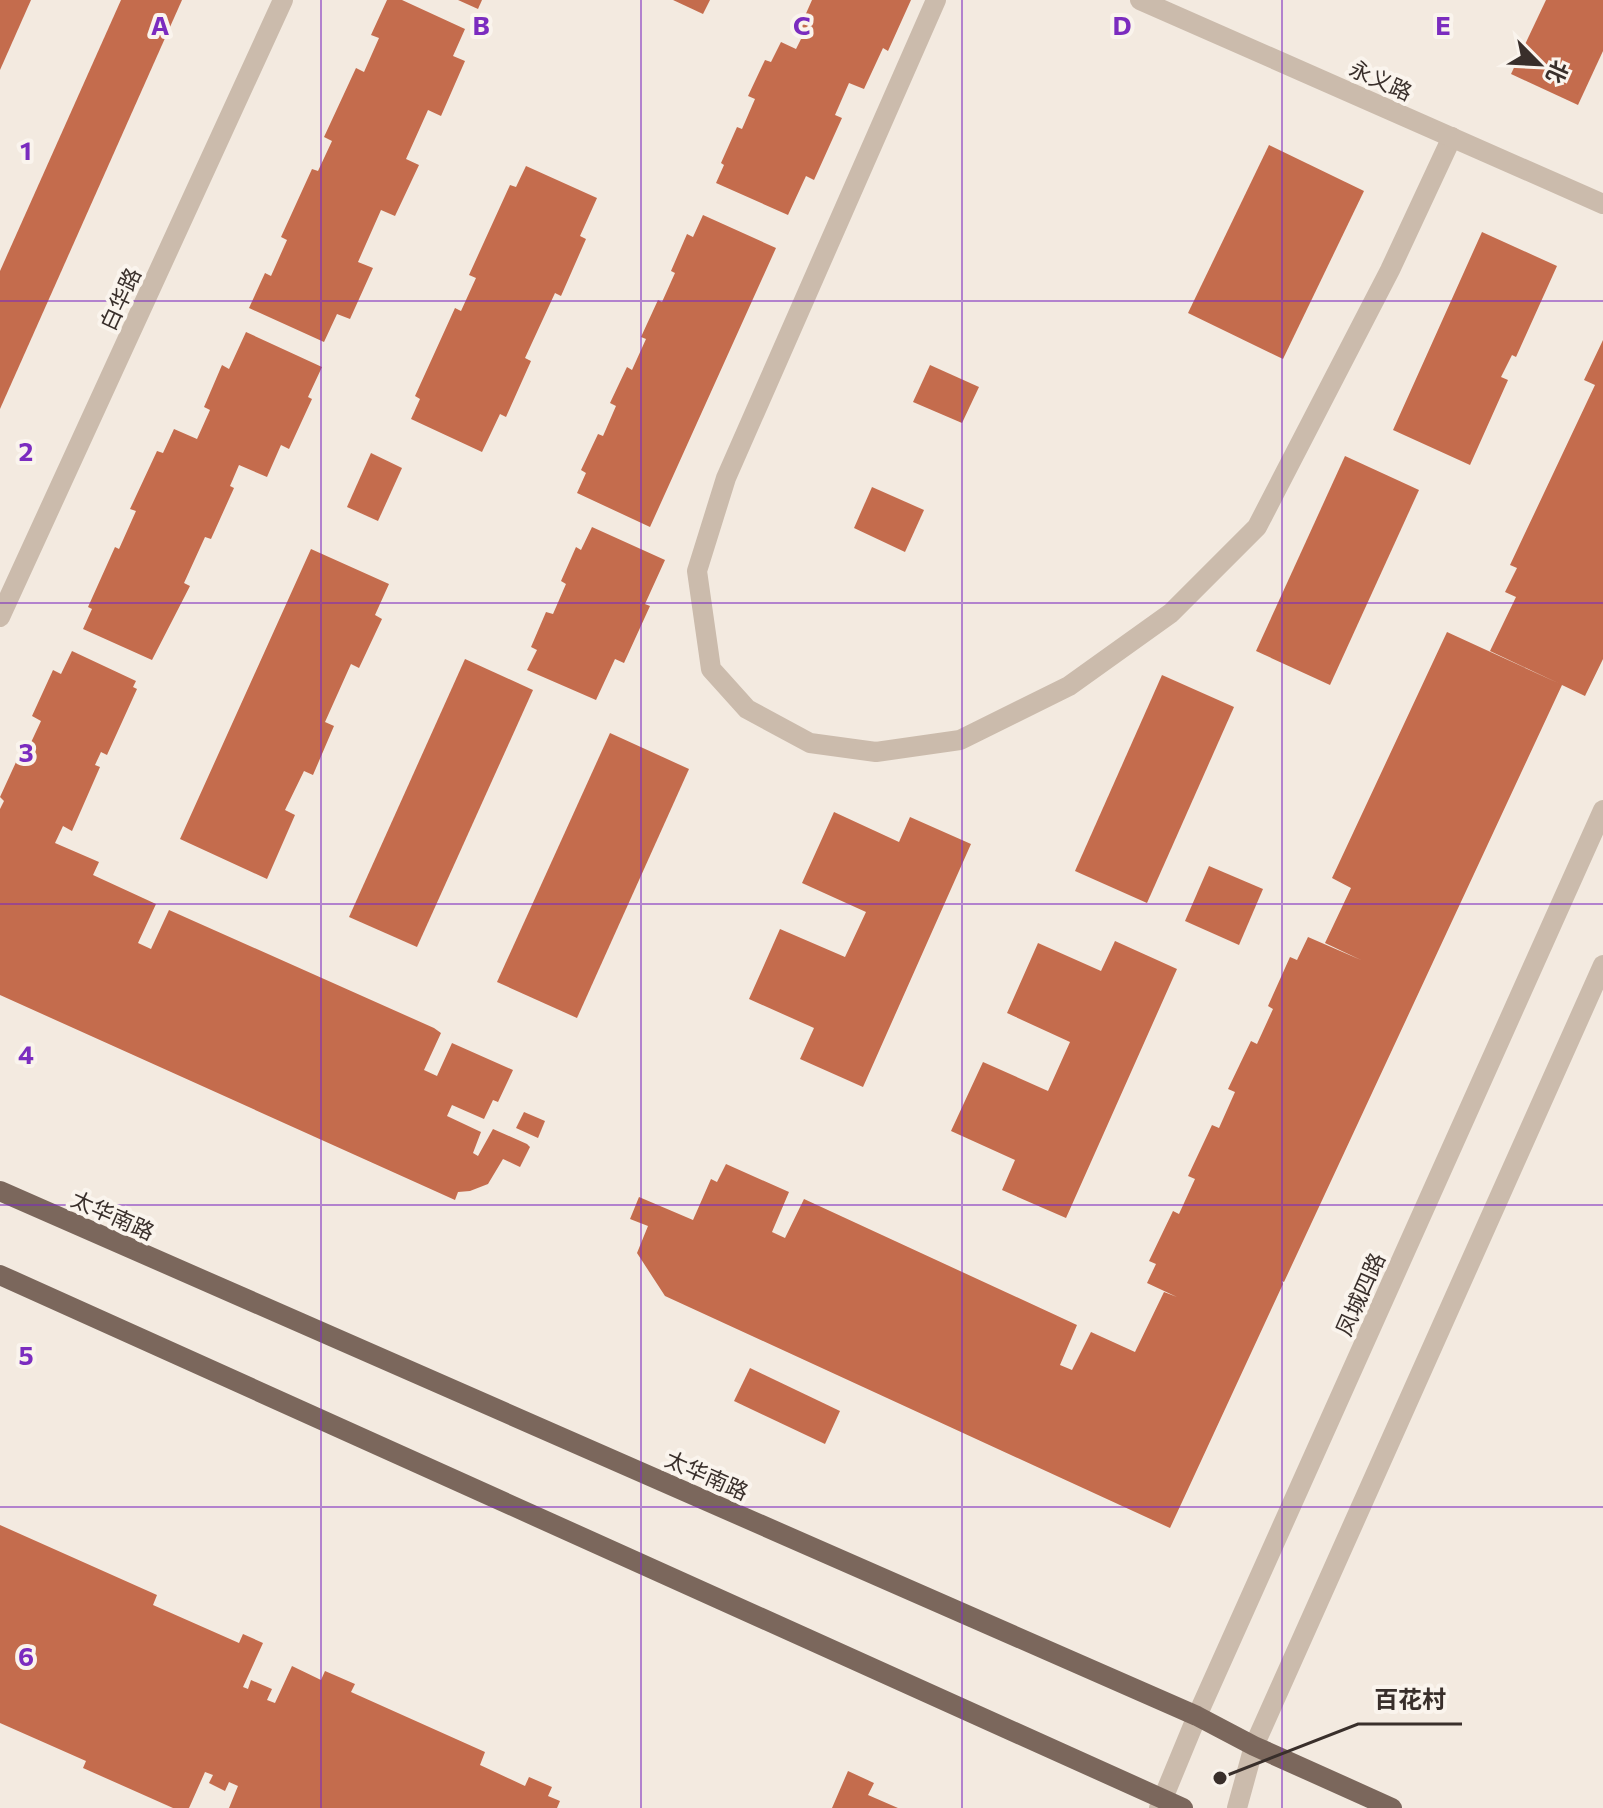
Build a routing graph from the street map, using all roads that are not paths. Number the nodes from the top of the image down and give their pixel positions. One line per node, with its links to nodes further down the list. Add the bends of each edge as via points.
1 (283, 0): 6 (street, 白华路)
2 (936, 0): 4 (street, via 726,478 697,571 711,669 747,709 810,743 876,752 960,740 1069,686 1171,613 1257,527 1390,270)
3 (1140, 0): 4 (street, 永义路)
4 (1452, 137): 5 (street, 永义路)
5 (1603, 204)
6 (0, 617)
7 (1603, 810): 11 (street, 凤城四路)
8 (1603, 965): 12 (street)
9 (0, 1191): 11 (main road, 太华南路)
10 (0, 1275): 13 (main road)
11 (1197, 1716): 12 (main road, 太华南路); 13 (street, 凤城四路)
12 (1254, 1746): 15 (street); 16 (main road, 太华南路)
13 (1161, 1804): 14 (main road)
14 (1183, 1808)
15 (1237, 1808)
16 (1392, 1808)

